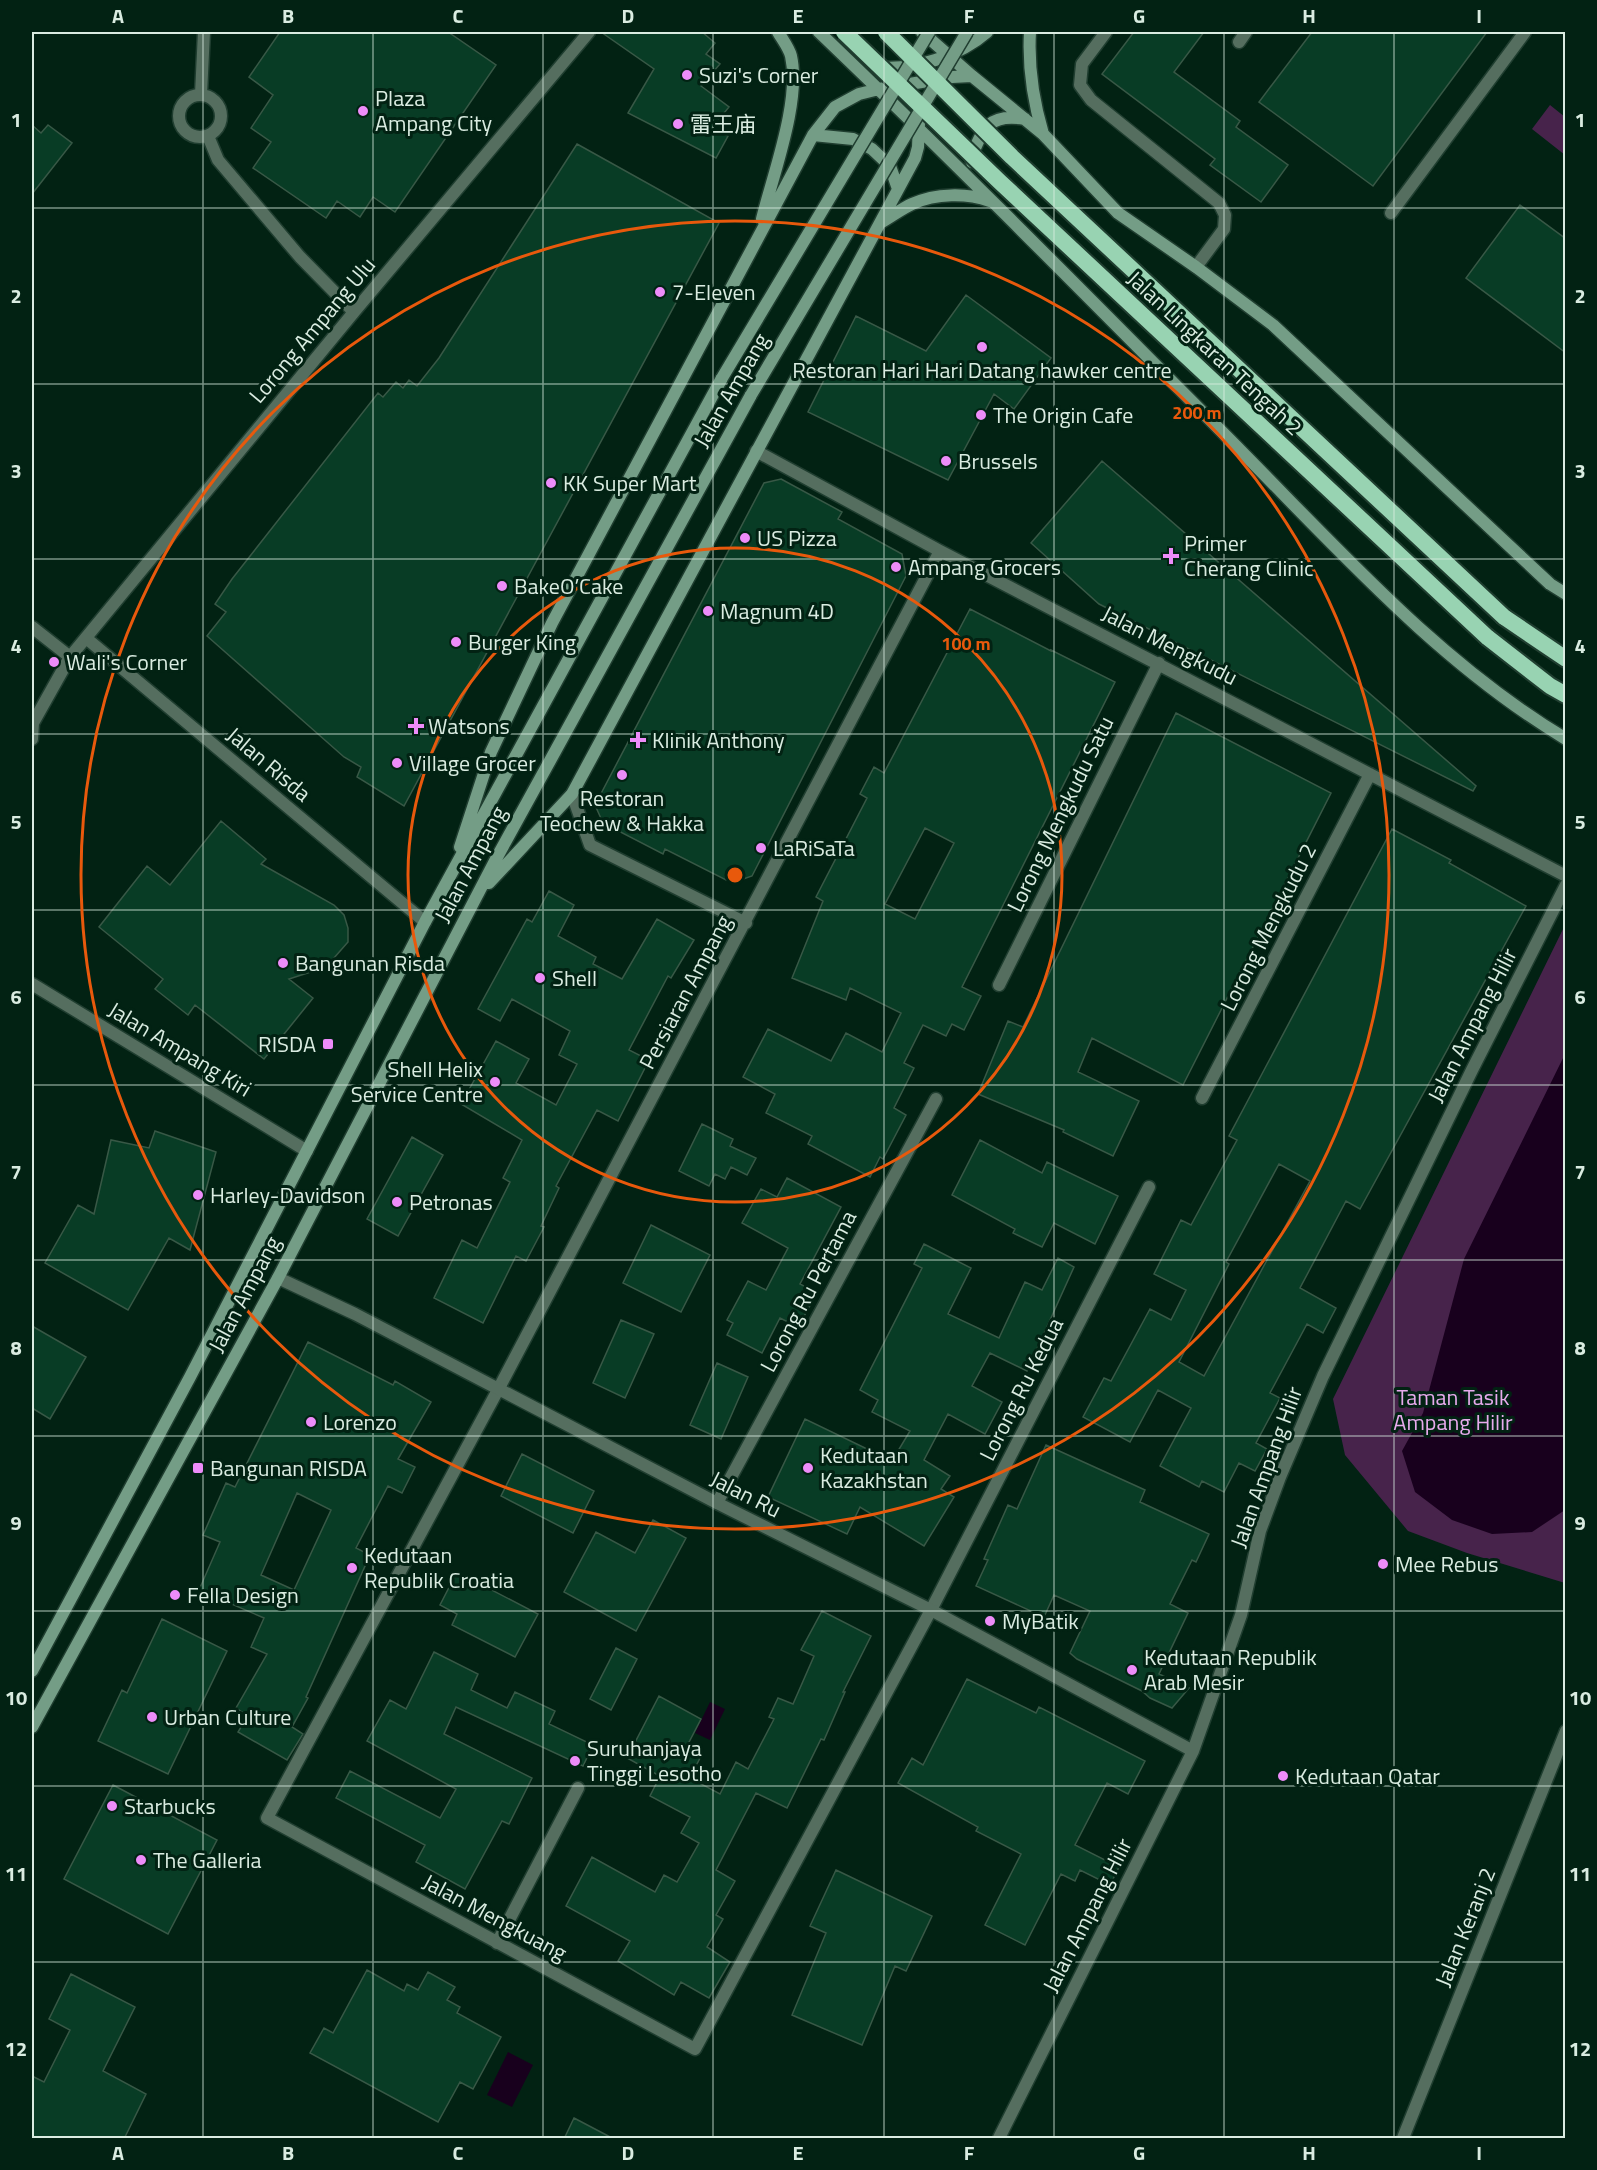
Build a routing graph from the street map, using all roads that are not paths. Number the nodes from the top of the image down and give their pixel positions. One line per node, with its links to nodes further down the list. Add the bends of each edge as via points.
1 (204, 32): 24 (street)
2 (589, 32): 38 (street, Lorong Ampang Ulu)
3 (778, 32): 36 (main road, via 790,55 790,105)
4 (819, 32): 16 (main road)
5 (844, 32): 47 (highway, Jalan Lingkaran Tengah 2, bridge, via 1487,638)
6 (886, 32): 45 (highway, Jalan Lingkaran Tengah 2, bridge, via 1012,157 1504,617)
7 (898, 32): 19 (main road)
8 (915, 32): 18 (main road)
9 (922, 32): 17 (main road)
10 (929, 32): 52 (main road, Jalan Ampang, bridge, via 722,378)
11 (967, 32): 55 (main road, Jalan Ampang, bridge, via 751,395)
12 (987, 32): 17 (main road)
13 (1030, 32): 27 (main road, via 1029,57)
14 (1106, 32): 37 (street, via 1082,64 1080,84 1091,100 1219,202 1225,215 1224,229)
15 (1526, 32): 34 (street)
16 (842, 53): 19 (main road, via 873,66); 23 (main road)
17 (949, 54): 18 (main road); 20 (main road)
18 (923, 63): 19 (main road); 21 (main road)
19 (909, 66): 22 (main road)
20 (972, 76): 21 (main road); 25 (main road)
21 (928, 82): 22 (main road); 30 (main road)
22 (912, 84): 23 (main road); 26 (main road)
23 (879, 89): 26 (main road); 28 (main road, via 835,107)
24 (201, 94): 29 (street, via 213,99 221,111 219,126); 29 (street, via 183,103 179,122 187,133)
25 (1026, 119): 27 (main road); 31 (main road, via 995,119 981,132 971,158)
26 (920, 128): 30 (main road); 32 (main road, via 915,158)
27 (1043, 134): 37 (main road, via 1118,213)
28 (813, 135): 32 (main road, via 853,139 872,149 890,166); 36 (main road)
29 (208, 136): 38 (street, via 218,160 300,257)
30 (941, 148): 31 (main road)
31 (976, 184): 33 (main road)
32 (898, 189): 35 (main road)
33 (994, 202): 35 (main road, via 953,195 913,203); 49 (main road, via 1407,619 1509,702)
34 (1391, 213)
35 (880, 224): 39 (main road)
36 (757, 237): 52 (main road, via 552,623 492,752)
37 (1196, 267): 41 (main road, via 1273,325 1550,584)
38 (354, 312): 43 (street, Lorong Ampang Ulu)
39 (756, 451): 40 (street, Jalan Mengkudu); 51 (main road)
40 (940, 551): 46 (street, Jalan Mengkudu); 57 (street, Persiaran Ampang)
41 (1566, 594)
42 (32, 627): 44 (street)
43 (86, 638): 44 (street, Lorong Ampang Ulu); 56 (street, Jalan Risda)
44 (70, 657): 48 (street, Lorong Ampang Ulu, via 33,723)
45 (1566, 659)
46 (1159, 663): 50 (street, Jalan Mengkudu); 59 (street, Lorong Mengkudu Satu)
47 (1566, 695)
48 (32, 739)
49 (1566, 739)
50 (1370, 774): 53 (street, Jalan Mengkudu); 60 (street, Lorong Mengkudu 2)
51 (572, 794): 55 (main road); 57 (street, via 590,845)
52 (451, 873): 56 (main road, Jalan Ampang)
53 (1566, 876)
54 (1566, 885): 71 (street, Jalan Ampang Hilir, via 1323,1376 1260,1531 1241,1615)
55 (477, 896): 64 (main road, Jalan Ampang)
56 (425, 922): 62 (main road, Jalan Ampang)
57 (746, 923): 65 (street, Persiaran Ampang)
58 (32, 984): 62 (street, Jalan Ampang Kiri)
59 (999, 985)
60 (1202, 1098)
61 (936, 1099): 66 (street, Lorong Ru Pertama)
62 (307, 1151): 68 (main road, Jalan Ampang)
63 (1149, 1187): 67 (street, Lorong Ru Kedua)
64 (278, 1278): 65 (street, Jalan Ru); 69 (main road, Jalan Ampang)
65 (499, 1388): 66 (street, Jalan Ru); 73 (street, Jalan Mengkuang, via 267,1818)
66 (717, 1503): 67 (street, Jalan Ru)
67 (931, 1610): 71 (street, Jalan Ru); 73 (street, Jalan Mengkuang, via 695,2049)
68 (32, 1671)
69 (32, 1727)
70 (1566, 1731): 75 (street, Jalan Keranj 2)
71 (1193, 1751): 74 (street, Jalan Ampang Hilir)
72 (578, 1788): 73 (street)
73 (497, 1942)
74 (999, 2139)
75 (1403, 2139)

